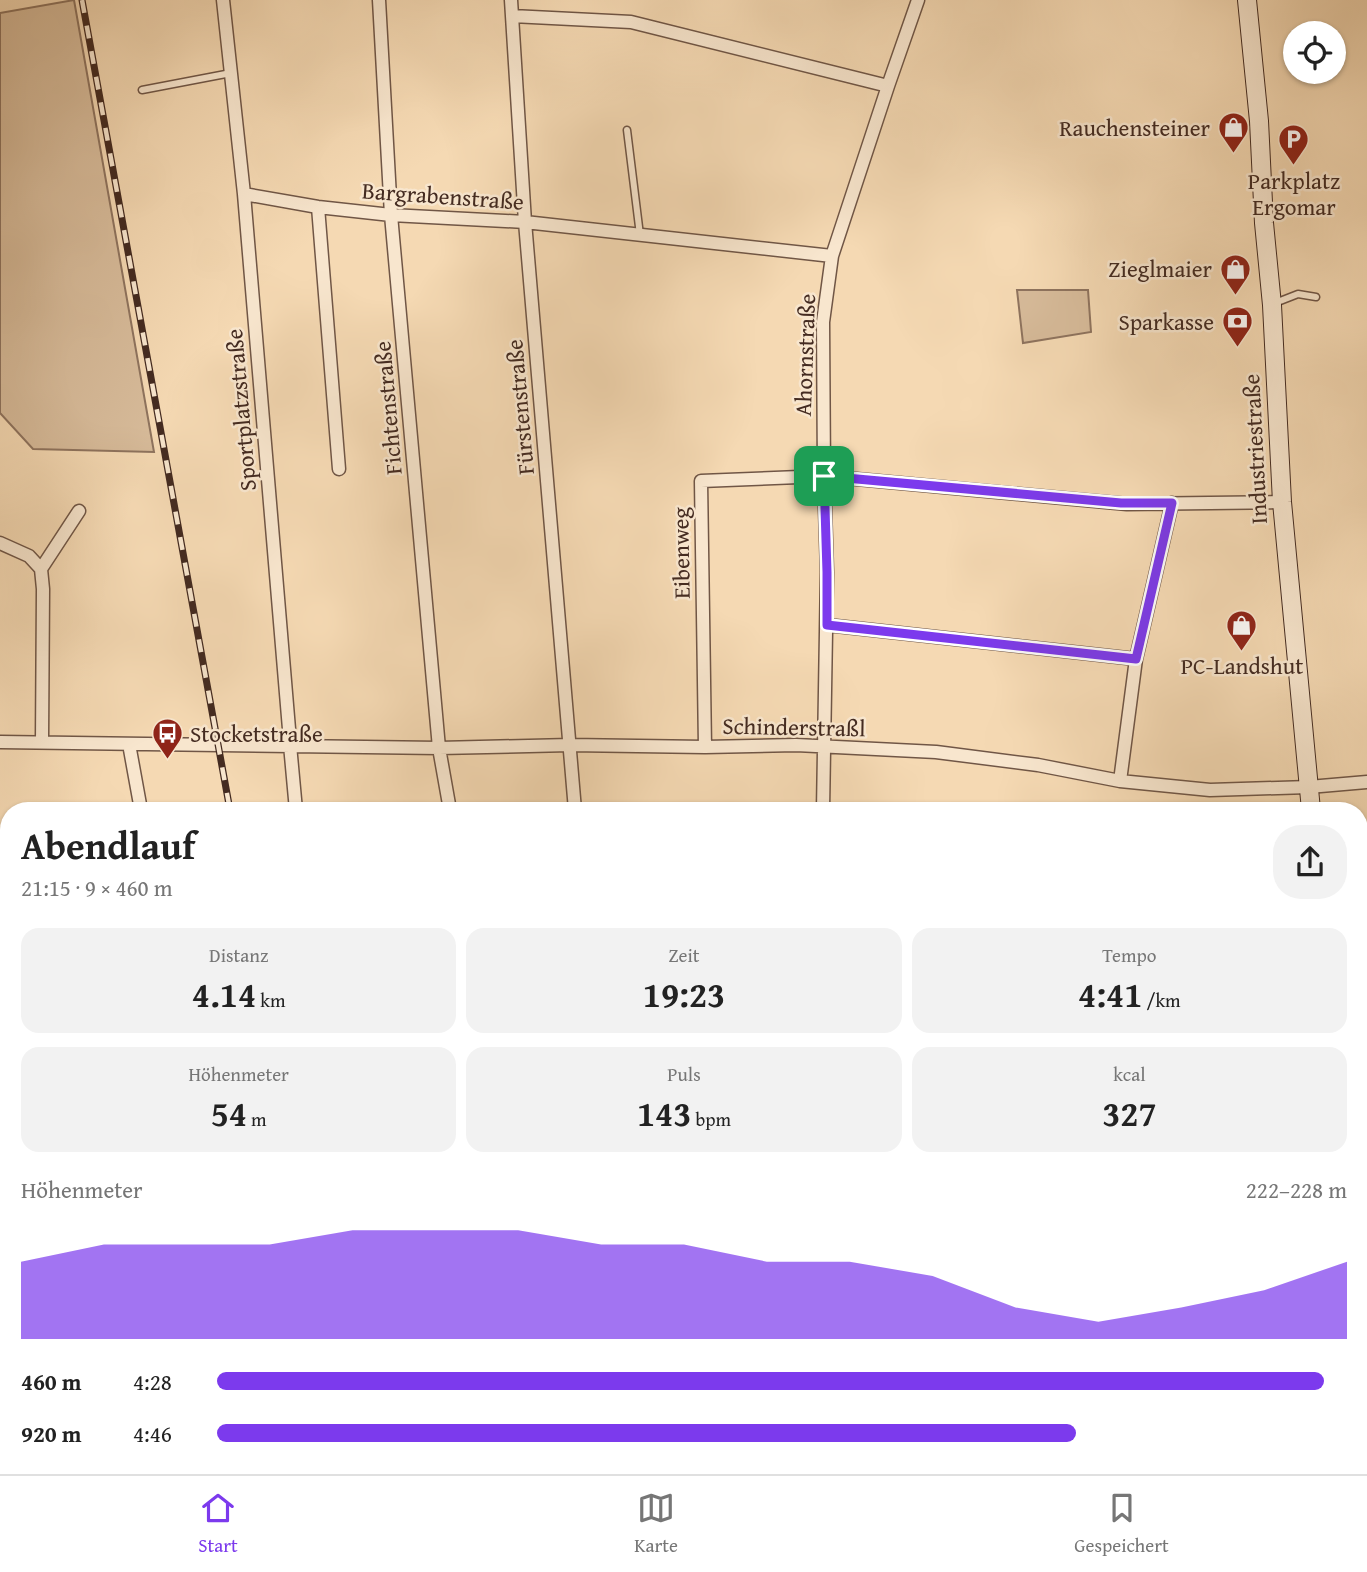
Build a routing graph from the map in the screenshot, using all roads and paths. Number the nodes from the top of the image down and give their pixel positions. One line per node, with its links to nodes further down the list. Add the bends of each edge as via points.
1 (223, 0): 7 (street, Sportplatzstraße)
2 (379, 0): 13 (street, Fichtenstraße)
3 (511, 0): 6 (street, Fürstenstraße)
4 (918, 0): 8 (street, Ahornstraße)
5 (1247, 0): 18 (street, Industriestraße)
6 (512, 16): 8 (street, via 631,22); 14 (street, Fürstenstraße)
7 (231, 73): 9 (lane); 11 (street, Sportplatzstraße)
8 (888, 86): 16 (street, Ahornstraße)
9 (142, 89)
10 (627, 130): 15 (lane)
11 (244, 194): 12 (street, Bargrabenstraße); 31 (street, Sportplatzstraße)
12 (318, 207): 13 (street, Bargrabenstraße); 19 (street)
13 (391, 215): 14 (street, Bargrabenstraße); 35 (street, Fichtenstraße)
14 (525, 222): 15 (street, Bargrabenstraße); 32 (street, Fürstenstraße)
15 (639, 235): 16 (street, Bargrabenstraße)
16 (832, 256): 20 (street, Ahornstraße, via 823,322)
17 (1316, 297): 18 (lane, via 1298,294)
18 (1272, 305): 21 (street, Industriestraße)
19 (338, 468)
20 (824, 476): 22 (street, via 1121,503); 26 (street, Ahornstraße); 33 (street, Eibenweg, via 701,481)
21 (1282, 502): 22 (street); 38 (street, Industriestraße)
22 (1172, 503): 27 (street)
23 (79, 511): 25 (street)
24 (0, 543): 25 (street, via 29,556)
25 (41, 569): 28 (street)
26 (827, 625): 27 (street); 34 (street, Ahornstraße)
27 (1136, 659): 36 (street)
28 (41, 741): 29 (street, Schinderstraßl); 30 (street, Schinderstraßl)
29 (0, 742)
30 (129, 744): 31 (street, Schinderstraßl); 39 (street)
31 (289, 745): 35 (street, Schinderstraßl); 40 (street, Sportplatzstraße)
32 (570, 745): 33 (street, Schinderstraßl); 35 (street, Schinderstraßl); 42 (street, Fürstenstraße)
33 (705, 747): 34 (street, Schinderstraßl)
34 (825, 747): 36 (street, Schinderstraßl, via 936,752 1038,765); 43 (street, Ahornstraße)
35 (439, 748): 41 (street, Fichtenstraße)
36 (1120, 782): 38 (street, Schinderstraßl, via 1210,790)
37 (1367, 782): 38 (street, Schinderstraßl)
38 (1310, 787): 44 (street, Industriestraße)
39 (140, 802)
40 (295, 802)
41 (449, 802)
42 (574, 802)
43 (823, 802)
44 (1311, 802)

